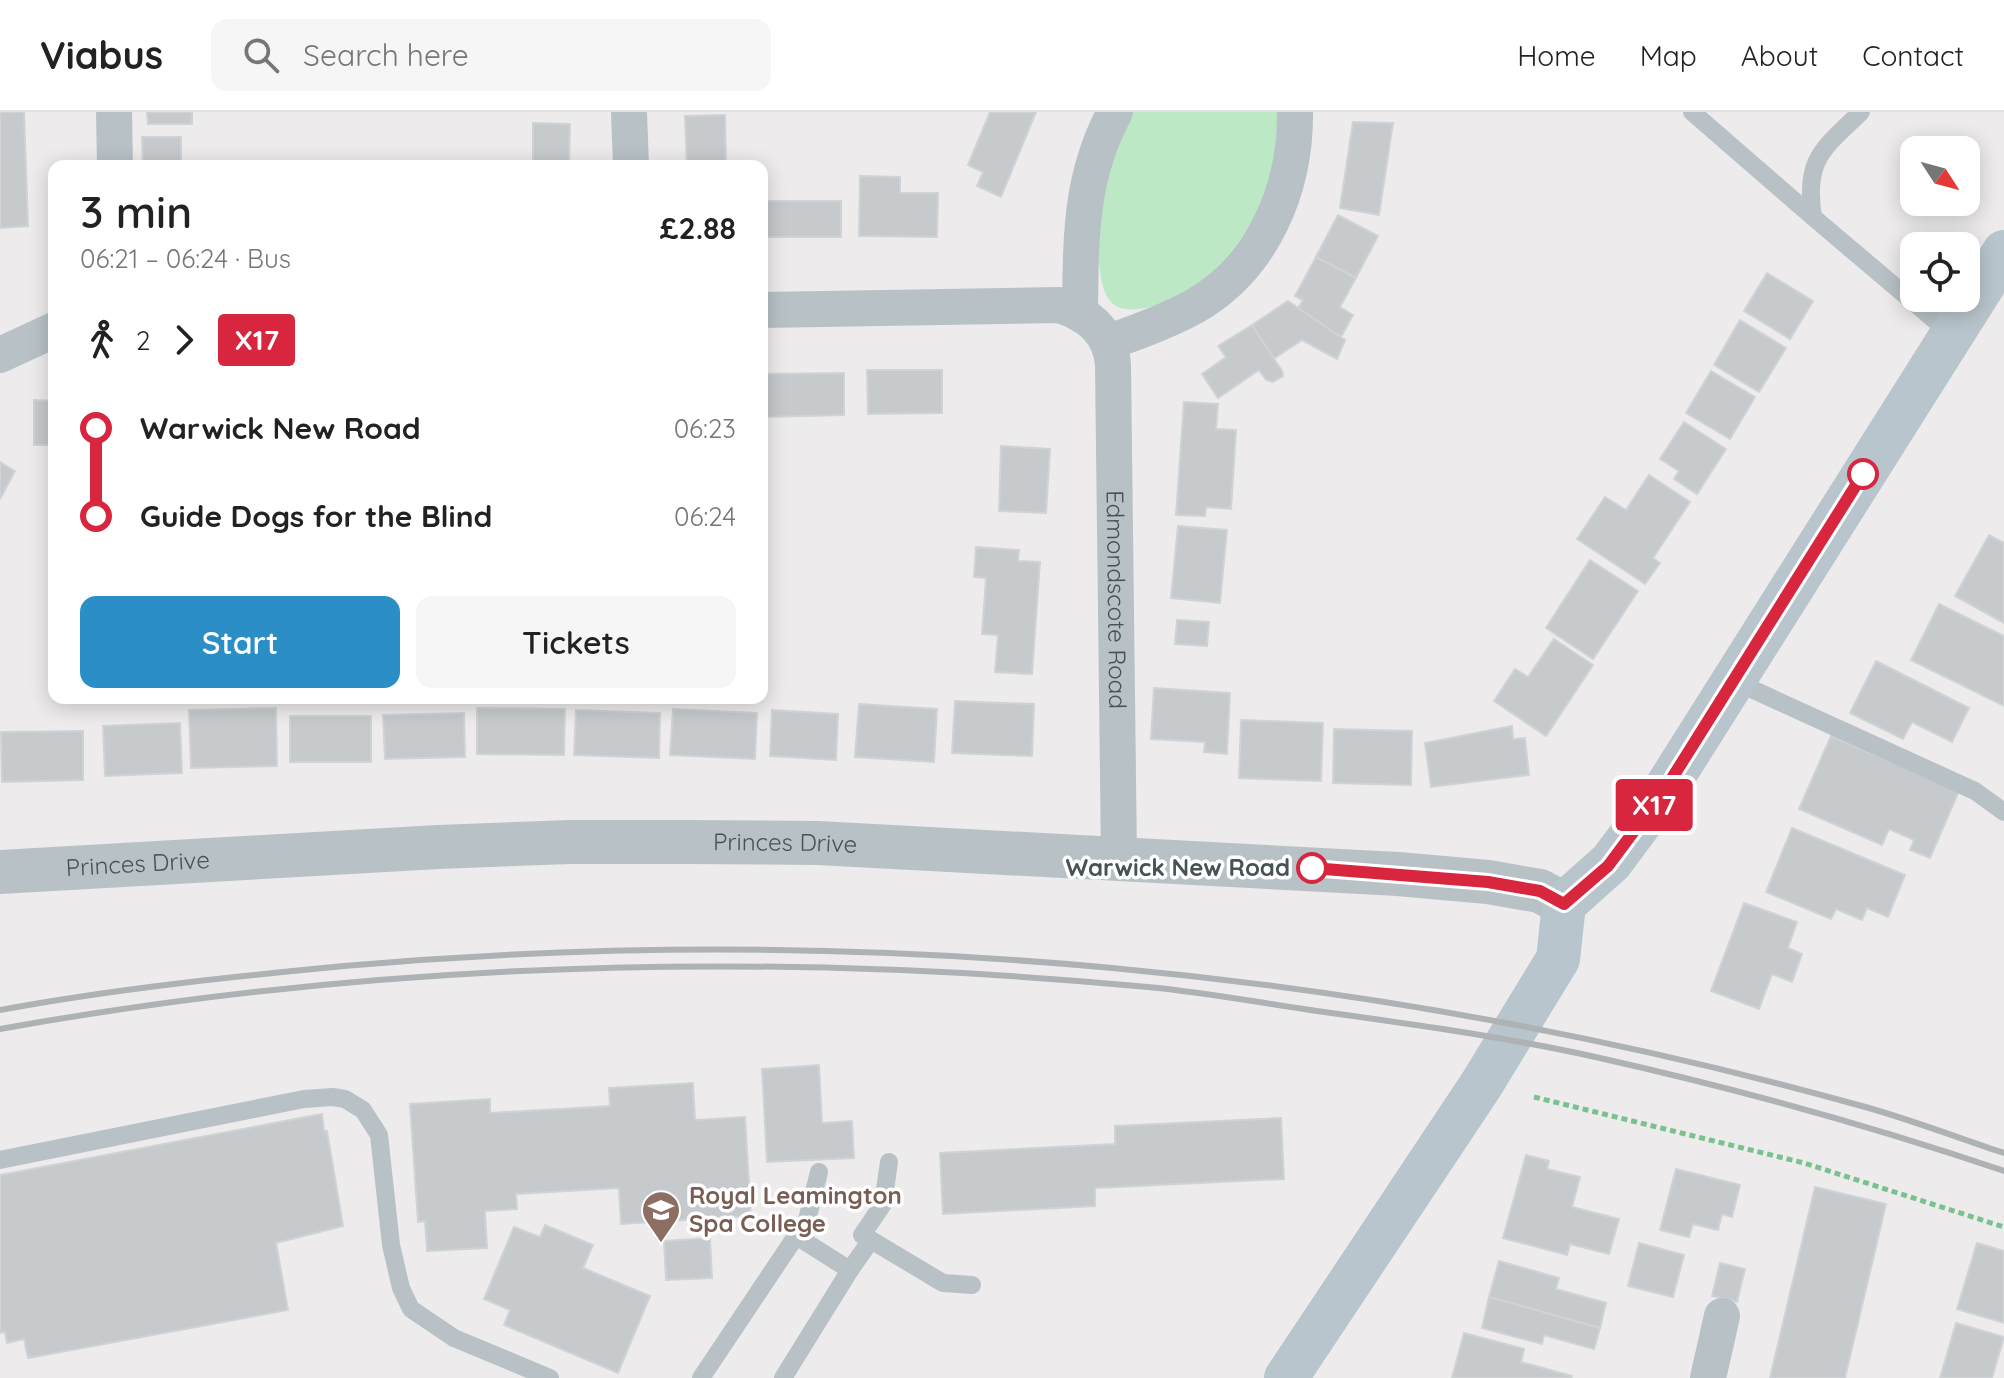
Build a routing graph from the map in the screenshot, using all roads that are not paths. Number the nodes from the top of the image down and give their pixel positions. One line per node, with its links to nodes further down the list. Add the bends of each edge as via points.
1 (114, 112): 7 (street)
2 (629, 112): 8 (street)
3 (1115, 112): 12 (street, via 1095,152 1085,195)
4 (1295, 112): 15 (street, via 1288,181 1270,225 1242,265 1197,305)
5 (1692, 112): 9 (lane)
6 (1861, 112): 9 (lane, via 1813,166)
7 (115, 160)
8 (631, 160)
9 (1813, 217): 14 (lane)
10 (2004, 252): 14 (main road)
11 (768, 310): 12 (street, via 1059,305)
12 (1080, 314): 15 (street)
13 (48, 333): 16 (street)
14 (1951, 334): 17 (main road)
15 (1109, 342): 19 (street, Edmondscote Road)
16 (0, 355)
17 (1733, 680): 18 (lane, via 1975,791); 21 (main road, via 1623,848)
18 (2004, 812)
19 (1119, 859): 20 (street, Princes Drive, via 818,843 570,842); 21 (street, Princes Drive, via 1488,882 1540,891)
20 (0, 872)
21 (1564, 904): 30 (main road, via 1558,959)
22 (0, 1160): 31 (lane, via 304,1099 345,1099 363,1110 379,1135 391,1245 411,1309 454,1338)
23 (889, 1162): 26 (lane, via 883,1204 862,1235)
24 (819, 1172): 25 (lane, via 807,1220)
25 (796, 1236): 27 (lane); 32 (lane)
26 (871, 1240): 27 (lane); 28 (lane, via 943,1283)
27 (850, 1270): 33 (lane)
28 (972, 1285)
29 (1722, 1316): 34 (street)
30 (1291, 1374)
31 (550, 1378)
32 (701, 1378)
33 (783, 1378)
34 (1708, 1378)

